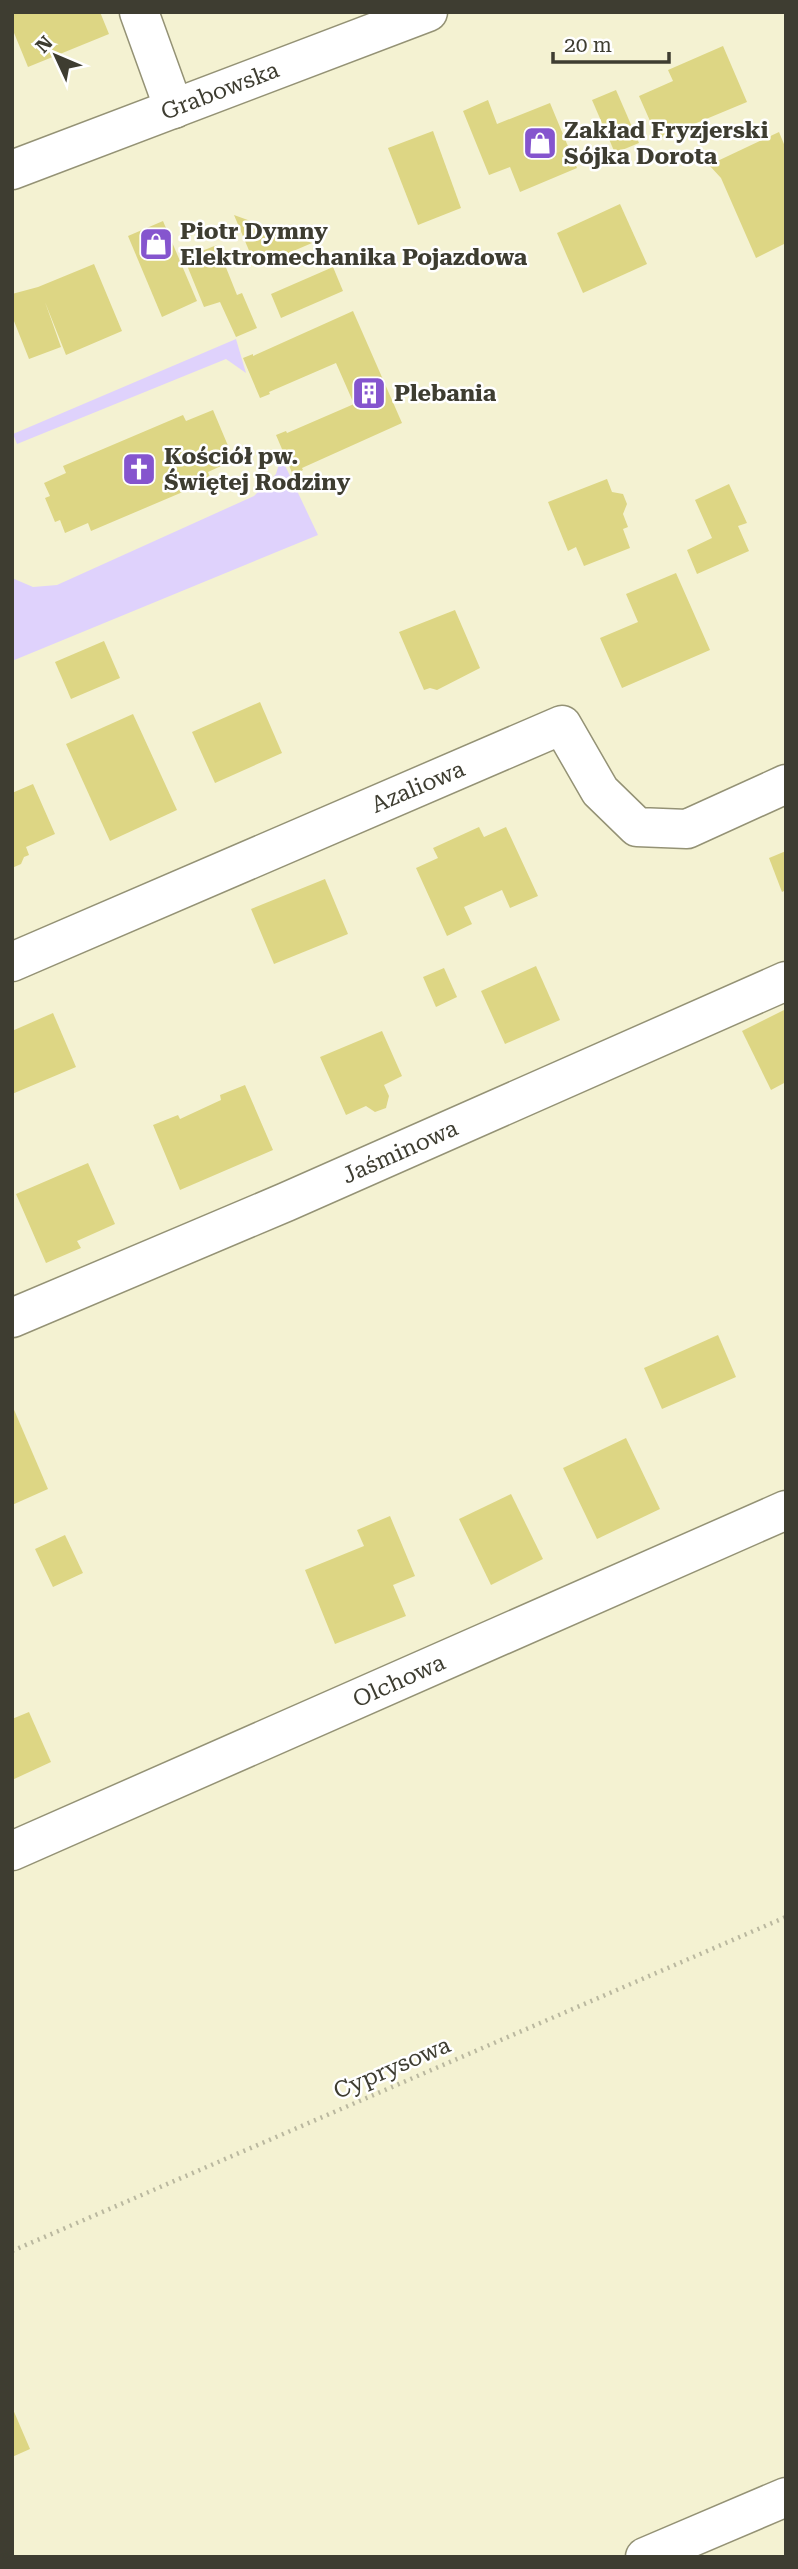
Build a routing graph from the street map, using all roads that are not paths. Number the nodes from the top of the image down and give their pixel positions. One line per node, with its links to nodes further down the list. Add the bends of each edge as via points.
1 (139, 12): 3 (street)
2 (428, 12): 3 (street, Grabowska)
3 (174, 109): 4 (street, Grabowska)
4 (12, 170)
5 (786, 784): 6 (street, Azaliowa, via 687,829 637,827 600,791 562,725)
6 (12, 962)
7 (786, 981): 8 (street, Jaśminowa)
8 (12, 1318)
9 (786, 1510): 10 (street, Olchowa)
10 (12, 1851)
11 (786, 2497): 12 (street)
12 (645, 2557)

